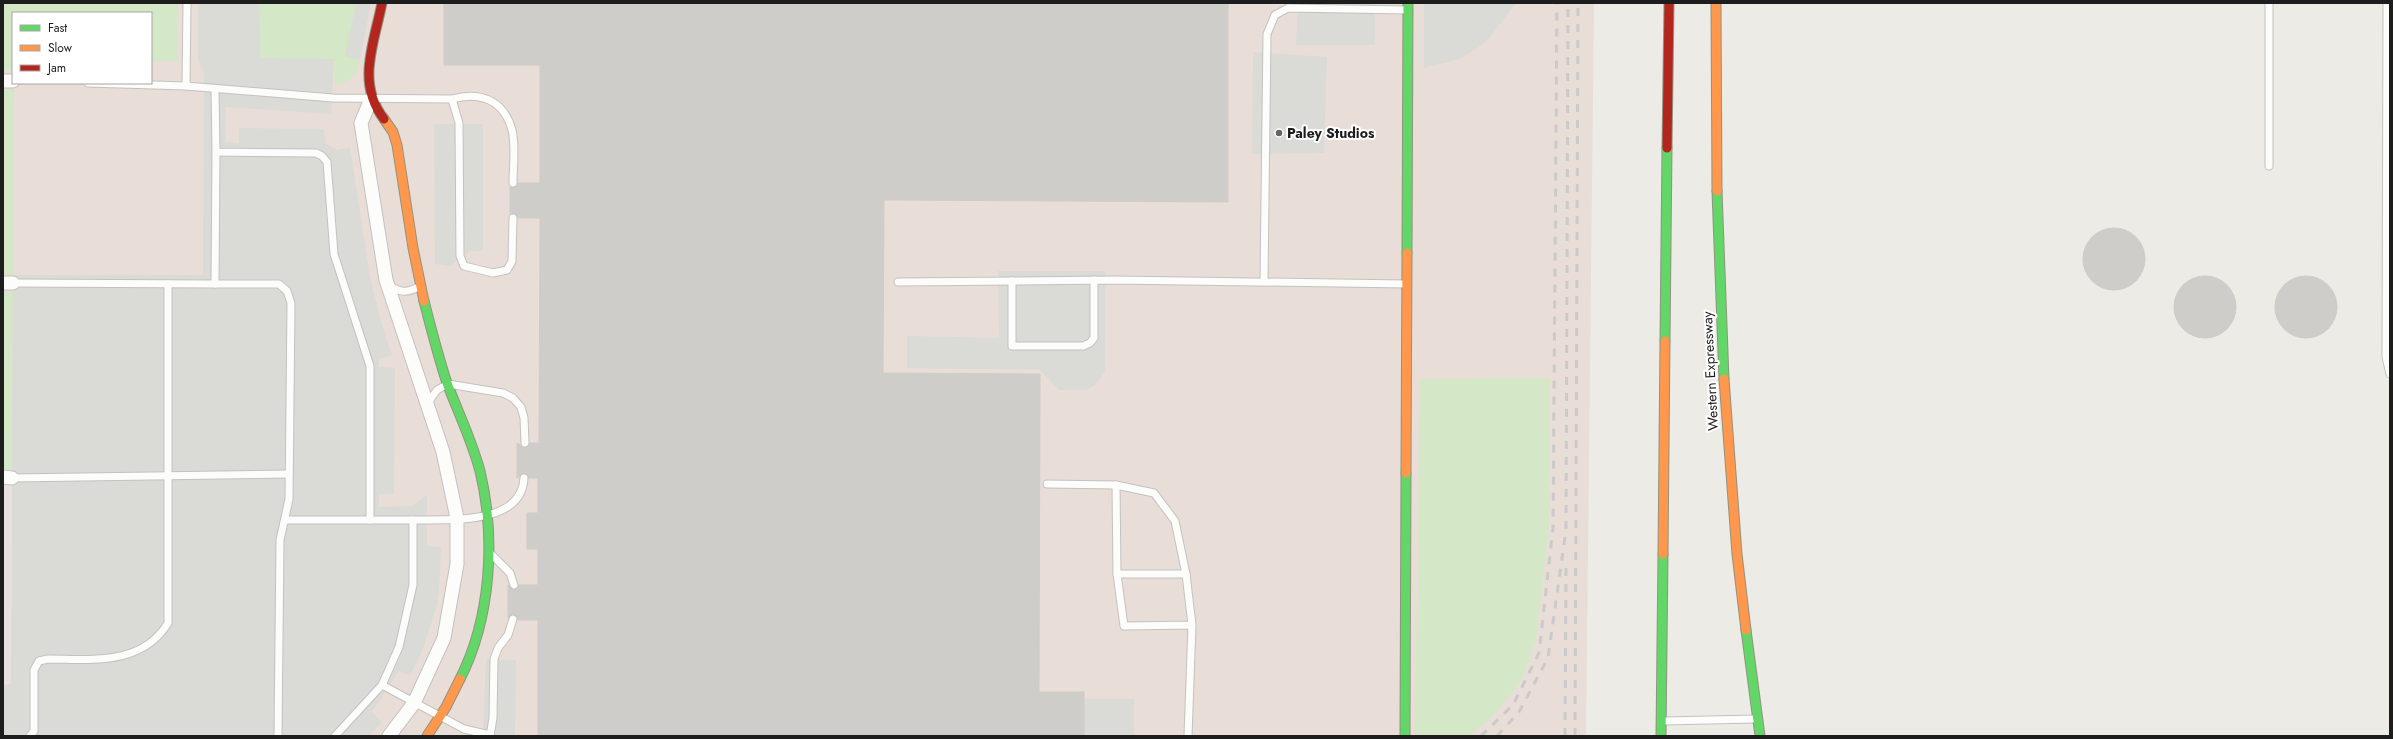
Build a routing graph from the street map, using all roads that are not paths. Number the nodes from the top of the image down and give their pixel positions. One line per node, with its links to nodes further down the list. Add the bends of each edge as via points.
1 (187, 3): 9 (lane)
2 (382, 3): 11 (main road, via 370,62)
3 (1669, 3): 52 (main road)
4 (1716, 3): 51 (main road, Western Expressway, via 1716,182 1722,329 1735,521)
5 (2269, 3): 14 (lane)
6 (2387, 3): 27 (lane, via 2386,357)
7 (1408, 6): 19 (lane, via 1288,8 1275,15 1267,34); 24 (main road)
8 (121, 84): 9 (lane)
9 (186, 86): 10 (lane)
10 (215, 89): 11 (lane); 13 (lane)
11 (371, 99): 12 (lane); 25 (street, via 361,123); 26 (main road, via 395,135)
12 (452, 100): 15 (lane, via 478,95 497,104 512,131); 16 (lane, via 459,123 460,256 464,266 493,273 507,270 512,261)
13 (216, 152): 23 (lane); 40 (lane, via 316,153 327,162 334,254 370,366)
14 (2269, 166)
15 (513, 183)
16 (513, 218)
17 (1094, 280): 18 (lane); 18 (lane, via 1094,338 1090,344 1083,346 1012,346); 19 (lane)
18 (1012, 281): 20 (lane)
19 (1264, 281): 24 (lane)
20 (898, 282)
21 (8, 283): 22 (lane)
22 (168, 284): 23 (lane); 32 (lane)
23 (215, 284): 31 (lane, via 279,284 287,291 291,303)
24 (1407, 284): 60 (main road)
25 (388, 285): 26 (lane, via 399,292 412,291); 29 (street)
26 (420, 286): 28 (main road, via 438,357)
27 (2390, 374)
28 (448, 384): 29 (lane, via 437,390); 30 (lane, via 503,392 513,398 521,407 524,418); 37 (main road, via 468,433 480,472)
29 (428, 404): 38 (street, via 443,452)
30 (525, 443)
31 (289, 474): 32 (lane); 39 (lane, via 289,499)
32 (167, 476): 33 (lane); 54 (lane, via 168,623 160,636 130,654 110,659 48,659 39,662 34,670 34,731)
33 (8, 477)
34 (524, 478): 37 (lane, via 519,498 501,511)
35 (1047, 484): 36 (lane)
36 (1116, 485): 43 (lane); 44 (lane, via 1154,493 1175,521)
37 (488, 515): 38 (lane); 42 (main road)
38 (457, 518): 41 (lane); 49 (street, via 457,564 444,638)
39 (285, 520): 40 (lane); 55 (lane, via 280,540)
40 (370, 520): 41 (lane)
41 (413, 520): 48 (lane, via 413,585 398,647)
42 (489, 552): 45 (lane, via 510,573); 50 (main road, via 484,603 477,636 462,679)
43 (1117, 574): 44 (lane); 47 (lane, via 1124,626)
44 (1186, 574): 47 (lane)
45 (514, 585)
46 (513, 620): 53 (lane, via 508,635 498,648 494,659 493,718)
47 (1192, 625): 59 (lane)
48 (382, 685): 49 (lane); 56 (lane)
49 (414, 703): 50 (lane); 57 (street)
50 (441, 717): 53 (lane, via 464,729); 58 (main road)
51 (1758, 719): 52 (lane); 62 (main road, Western Expressway)
52 (1661, 721): 61 (main road)
53 (490, 735)
54 (30, 736)
55 (278, 736)
56 (336, 736)
57 (389, 736)
58 (427, 736)
59 (1188, 736)
60 (1405, 736)
61 (1661, 736)
62 (1760, 736)

